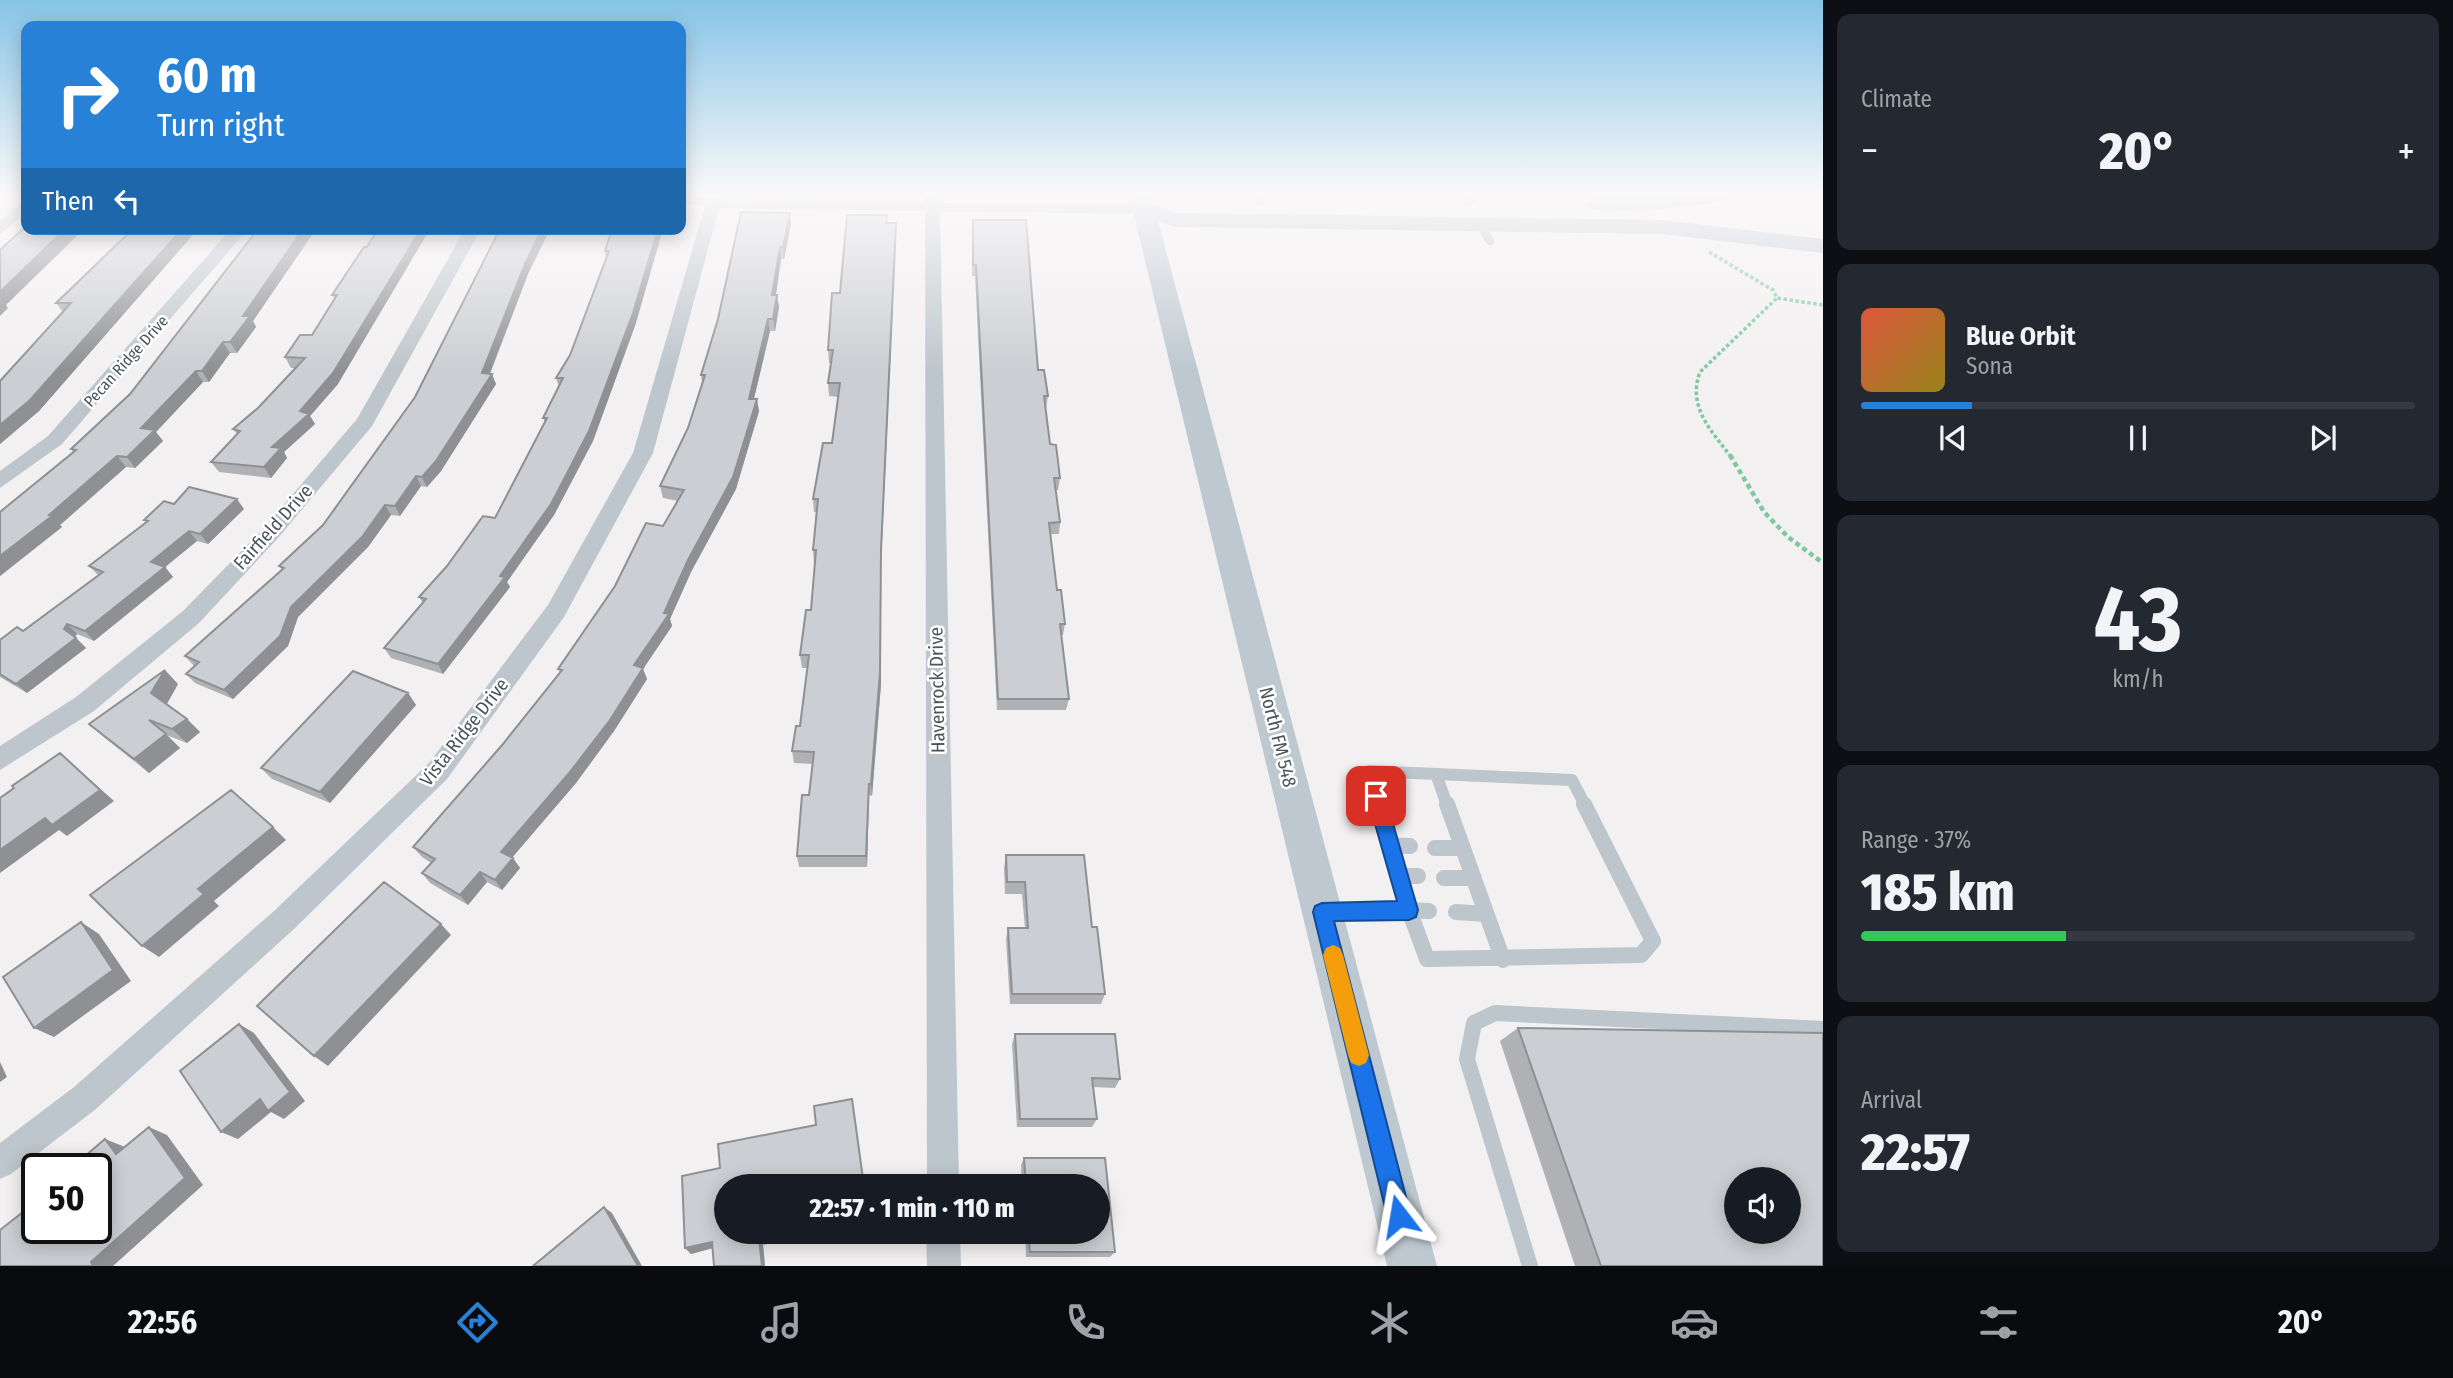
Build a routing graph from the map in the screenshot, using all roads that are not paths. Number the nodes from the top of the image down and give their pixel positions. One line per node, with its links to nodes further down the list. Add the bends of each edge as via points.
1 (219, 253): 6 (street, Pecan Ridge Drive, via 55,440)
2 (460, 253): 7 (street, Fairfield Drive, via 365,422 271,533 191,617 85,704)
3 (699, 253): 24 (street, Vista Ridge Drive, via 643,453 556,611 438,771 265,938 85,1098)
4 (933, 253): 25 (street, Havenrock Drive)
5 (1155, 253): 19 (main road, North FM 548)
6 (0, 481)
7 (0, 759)
8 (1436, 774): 9 (lane, via 1369,772); 12 (lane); 22 (lane, via 1572,780 1653,941 1641,955)
9 (1390, 845): 10 (lane); 13 (lane)
10 (1410, 846)
11 (1435, 848): 12 (lane)
12 (1462, 848): 16 (lane)
13 (1399, 876): 14 (lane); 17 (lane)
14 (1418, 876)
15 (1444, 878): 16 (lane)
16 (1474, 878): 21 (lane)
17 (1409, 910): 18 (lane); 19 (lane); 22 (lane, via 1427,959)
18 (1429, 911)
19 (1322, 912): 28 (main road, North FM 548)
20 (1456, 912): 21 (lane)
21 (1486, 914): 22 (lane)
22 (1503, 960)
23 (1823, 1028): 29 (lane, via 1495,1013 1474,1023 1466,1059)
24 (0, 1163)
25 (943, 1174)
26 (943, 1244): 27 (street)
27 (944, 1266)
28 (1412, 1266)
29 (1530, 1266)

